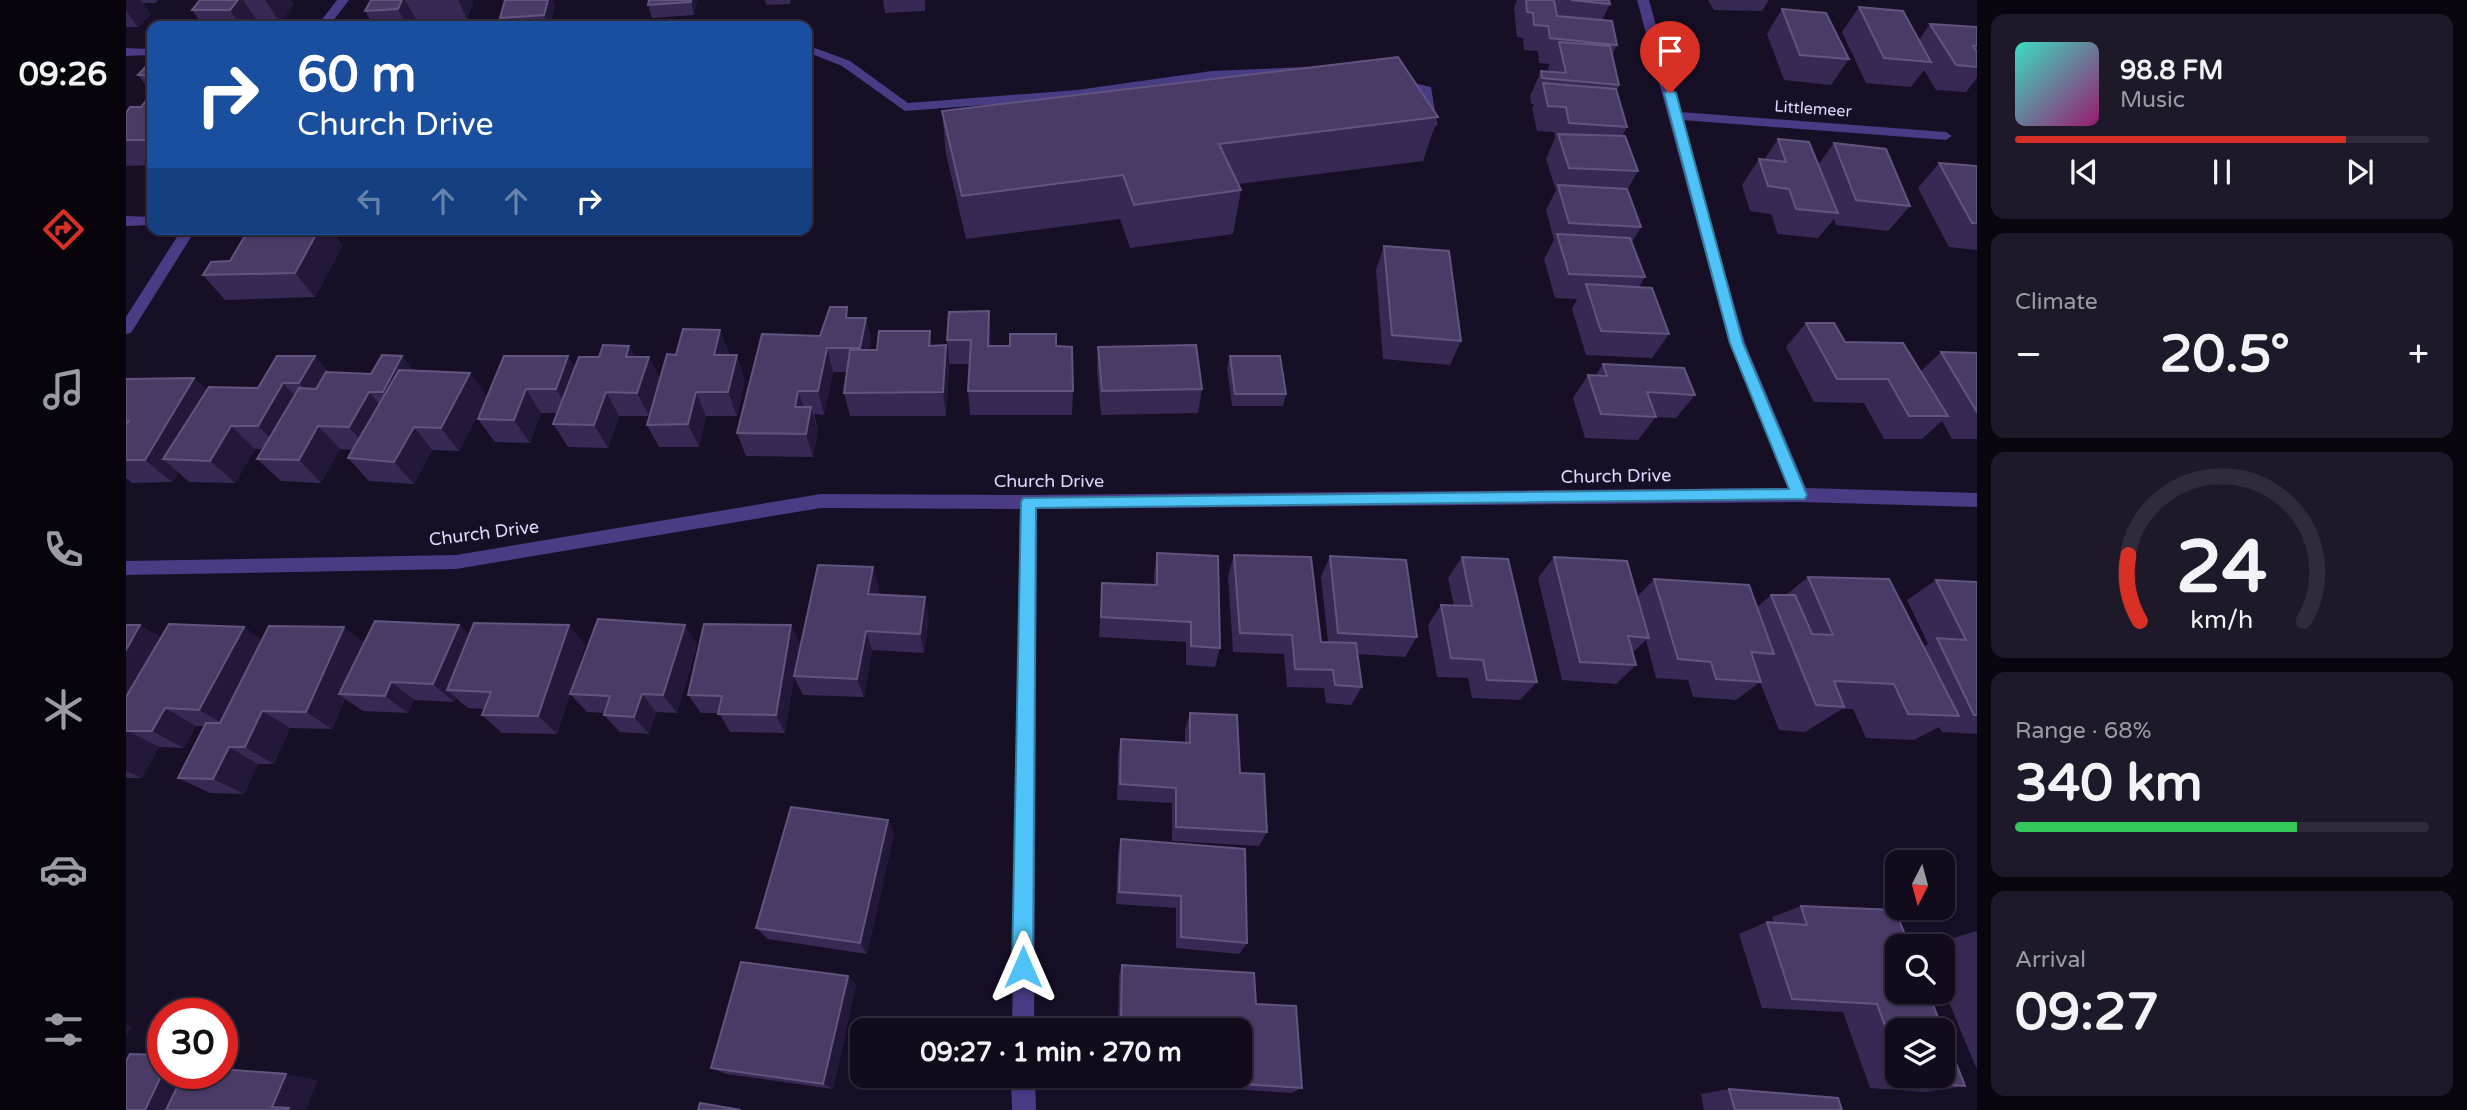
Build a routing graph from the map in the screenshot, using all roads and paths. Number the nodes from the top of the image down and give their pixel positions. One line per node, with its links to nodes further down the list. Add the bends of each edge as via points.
1 (343, 0): 3 (street)
2 (1643, 0): 9 (street)
3 (327, 21)
4 (812, 50): 7 (street, via 863,76 905,107 1077,94 1212,75)
5 (126, 52): 6 (street)
6 (147, 52)
7 (1318, 72)
8 (1390, 82): 10 (street, via 1427,90)
9 (1677, 116): 11 (street, Littlemeer); 16 (street, via 1737,343)
10 (1431, 130)
11 (1946, 136)
12 (126, 221): 13 (street)
13 (147, 221)
14 (185, 235): 15 (street)
15 (126, 329)
16 (1800, 495): 17 (street, Church Drive); 18 (street, Church Drive)
17 (1977, 500)
18 (1028, 502): 19 (street, Church Drive, via 821,501 456,562); 20 (street)
19 (126, 568)
20 (1023, 1018)
21 (1024, 1088): 22 (street)
22 (1024, 1110)

